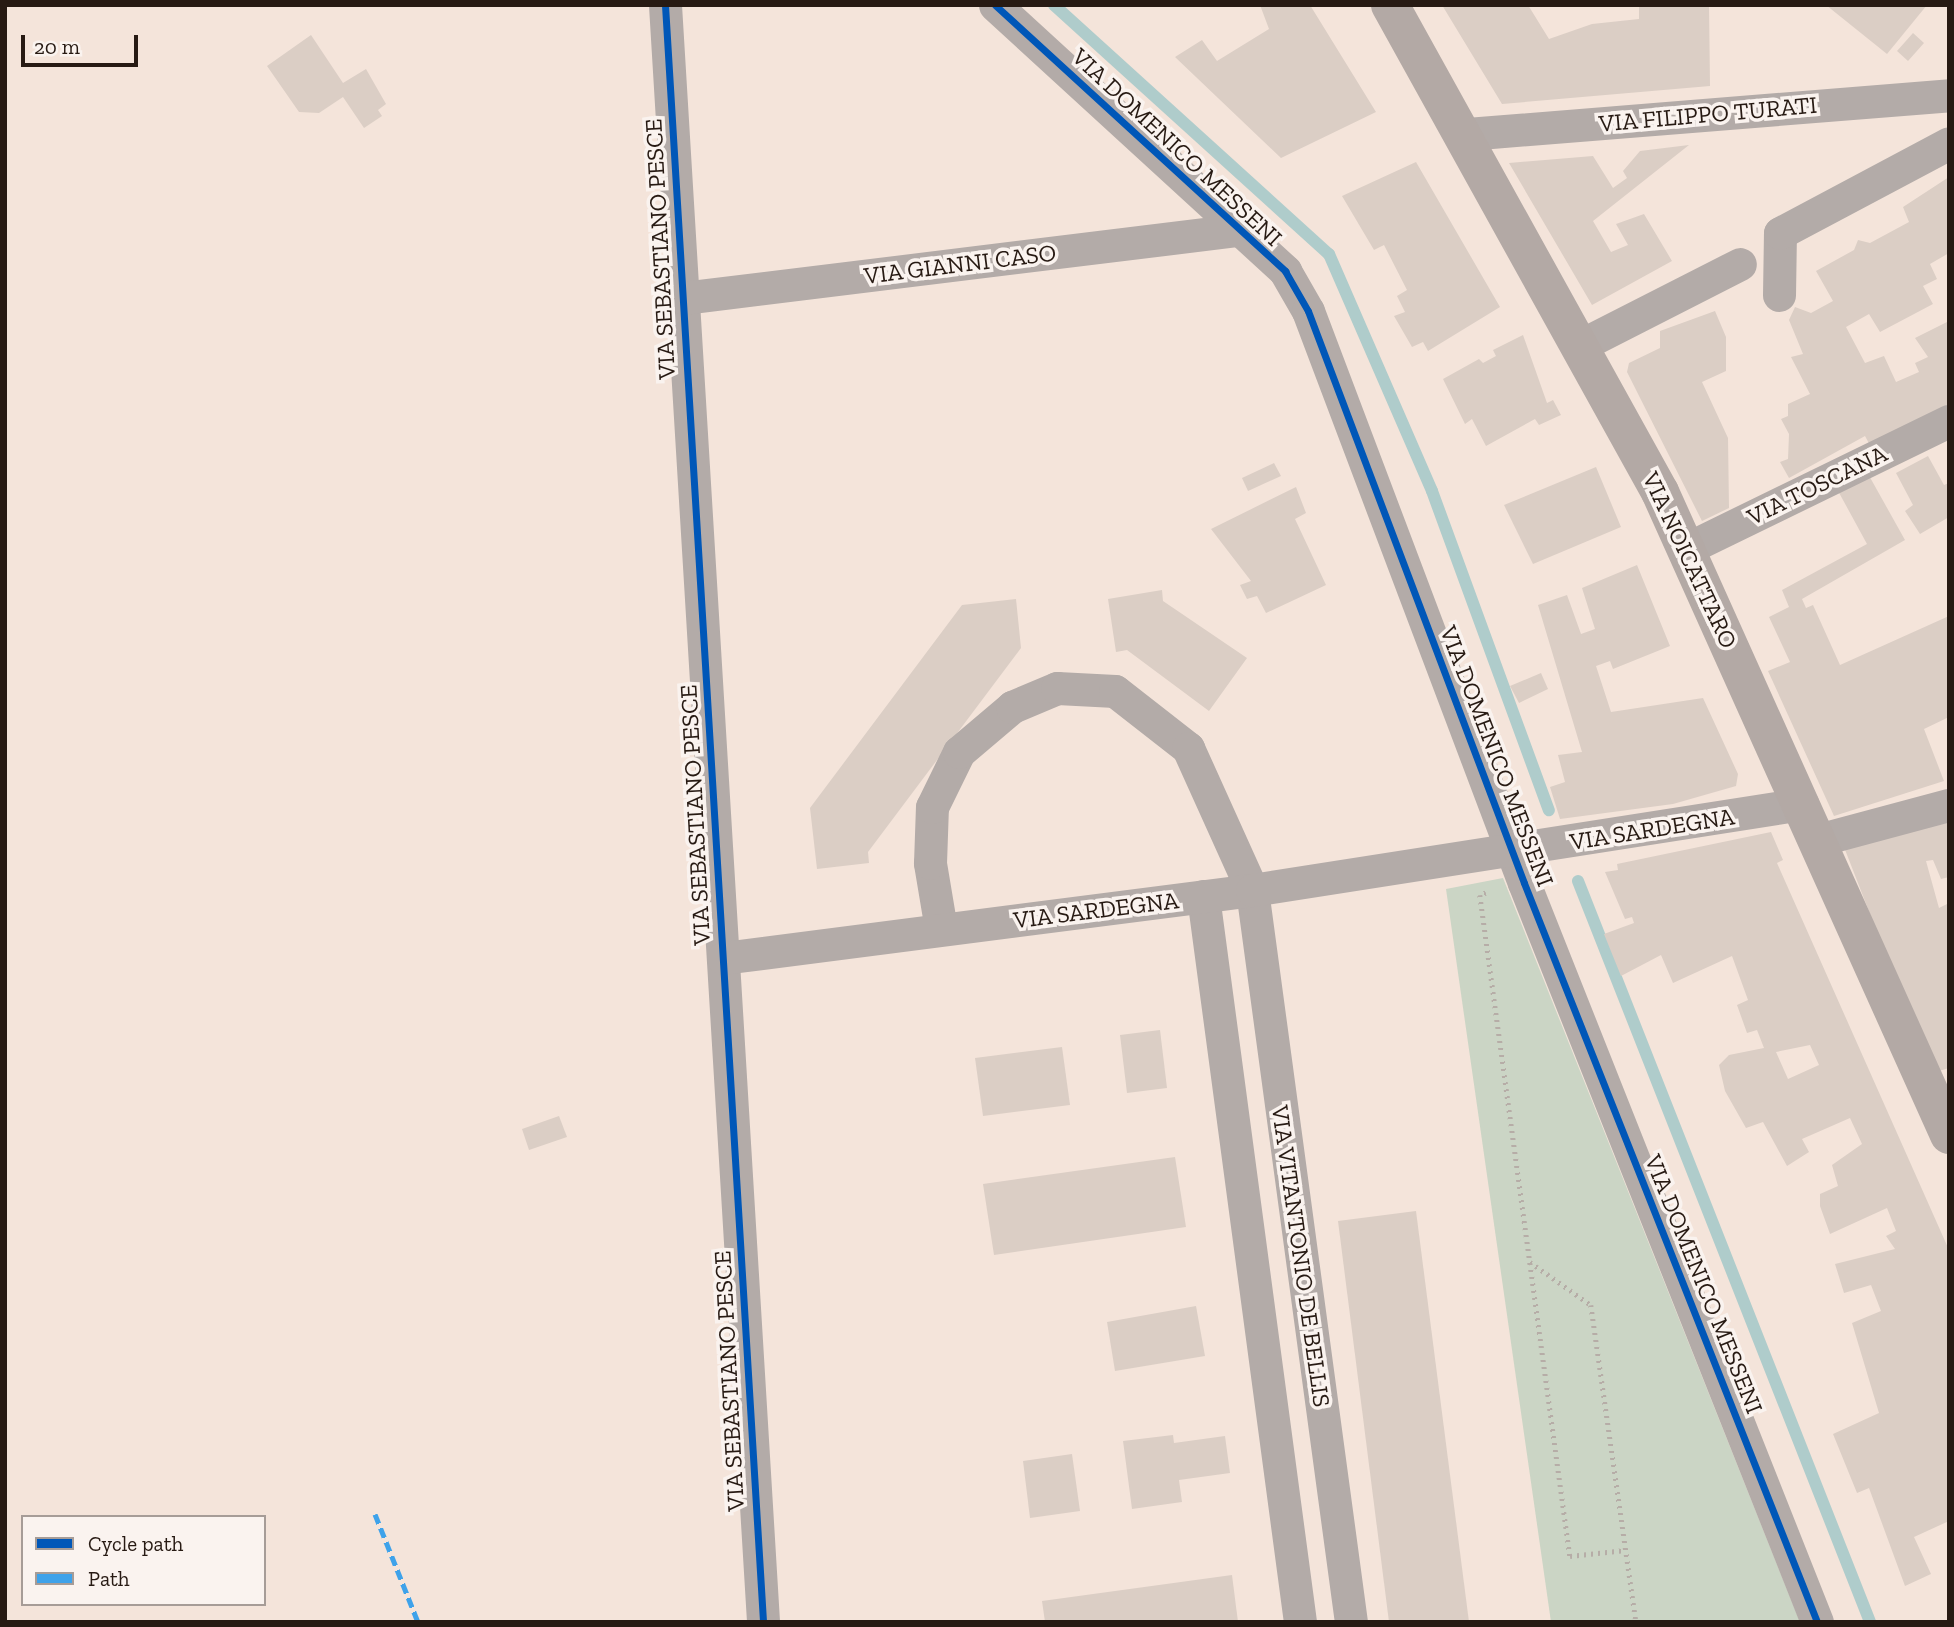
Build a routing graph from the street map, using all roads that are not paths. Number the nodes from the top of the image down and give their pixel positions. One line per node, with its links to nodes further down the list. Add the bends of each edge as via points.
1 (665, 5): 10 (street, VIA SEBASTIANO PESCE)
2 (995, 5): 7 (street, VIA DOMENICO MESSENI)
3 (1390, 5): 5 (street, VIA NOICATTARO)
4 (1949, 94): 5 (street, VIA FILIPPO TURATI)
5 (1466, 134): 11 (street, VIA NOICATTARO)
6 (1949, 143): 9 (street, via 1780,233)
7 (1238, 230): 10 (street, VIA GIANNI CASO); 17 (street, VIA DOMENICO MESSENI, via 1285,271 1308,311)
8 (1740, 264): 11 (street)
9 (1779, 295)
10 (683, 298): 21 (street, VIA SEBASTIANO PESCE)
11 (1583, 344): 13 (street, VIA NOICATTARO)
12 (1949, 421): 13 (street, VIA TOSCANA)
13 (1686, 549): 14 (street, VIA NOICATTARO)
14 (1802, 804): 16 (street, VIA NOICATTARO); 17 (street, VIA SARDEGNA)
15 (1949, 805): 16 (street)
16 (1818, 840): 22 (street, VIA NOICATTARO)
17 (1513, 852): 18 (street, VIA SARDEGNA); 26 (street, VIA DOMENICO MESSENI)
18 (1252, 890): 19 (street, VIA SARDEGNA); 20 (street, via 1188,748 1115,691 1057,688 1012,706 954,763 932,807 930,863); 25 (street, VIA VITANTONIO DE BELLIS)
19 (1203, 896): 20 (street, VIA SARDEGNA); 24 (street)
20 (941, 929): 21 (street, VIA SARDEGNA)
21 (723, 958): 23 (street, VIA SEBASTIANO PESCE)
22 (1949, 1135)
23 (763, 1622)
24 (1300, 1622)
25 (1351, 1622)
26 (1817, 1622)

